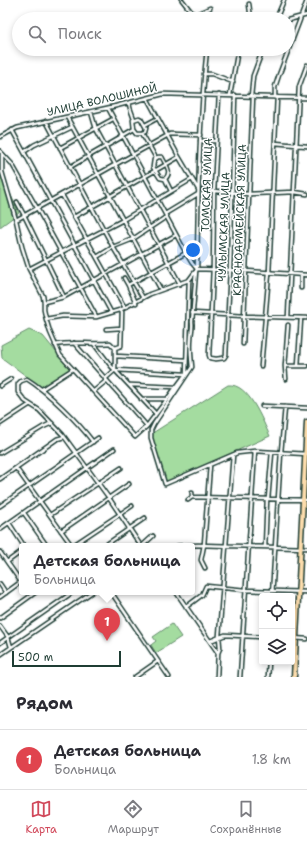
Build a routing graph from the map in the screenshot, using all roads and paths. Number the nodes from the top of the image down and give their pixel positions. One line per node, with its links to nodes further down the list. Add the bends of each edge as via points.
1 (182, 0): 6 (street)
2 (284, 0): 9 (street)
3 (307, 0): 11 (street)
4 (249, 4): 8 (street)
5 (210, 8): 7 (street)
6 (192, 12)
7 (201, 12)
8 (250, 12)
9 (279, 12)
10 (307, 15): 11 (street)
11 (301, 17): 12 (street); 13 (street)
12 (295, 18)
13 (295, 33)
14 (206, 56): 19 (street)
15 (237, 56): 20 (street)
16 (260, 56): 25 (street, КРАСНОАРМЕЙСКАЯ УЛИЦА, via 253,76)
17 (286, 56): 26 (street, via 275,87)
18 (307, 64): 27 (street)
19 (204, 74): 20 (street, via 212,74); 21 (street)
20 (233, 82): 23 (street)
21 (202, 94): 22 (street, УЛИЦА ВОЛОШИНОЙ); 28 (street, УЛИЦА ВОЛОШИНОЙ, via 167,94); 45 (street)
22 (219, 95): 23 (street, УЛИЦА ВОЛОШИНОЙ); 51 (street, ТОМСКАЯ УЛИЦА)
23 (230, 95): 24 (street, УЛИЦА ВОЛОШИНОЙ)
24 (235, 95): 25 (street, УЛИЦА ВОЛОШИНОЙ); 79 (street, ЧУЛЫМСКАЯ УЛИЦА)
25 (252, 96): 26 (street, УЛИЦА ВОЛОШИНОЙ); 82 (street, КРАСНОАРМЕЙСКАЯ УЛИЦА)
26 (276, 97): 27 (street, УЛИЦА ВОЛОШИНОЙ); 52 (street)
27 (298, 97): 29 (street, УЛИЦА ВОЛОШИНОЙ); 53 (street)
28 (146, 98): 30 (street, УЛИЦА ВОЛОШИНОЙ); 34 (street)
29 (307, 98)
30 (129, 103): 31 (street, УЛИЦА ВОЛОШИНОЙ); 36 (street)
31 (108, 108): 32 (street, УЛИЦА ВОЛОШИНОЙ); 35 (street)
32 (91, 112): 33 (street, УЛИЦА ВОЛОШИНОЙ); 40 (street)
33 (67, 117): 37 (street, УЛИЦА ВОЛОШИНОЙ); 39 (street)
34 (158, 118): 38 (street); 47 (street)
35 (113, 119): 40 (street); 46 (street)
36 (134, 119): 38 (street, via 140,118); 41 (street)
37 (46, 121): 42 (street, УЛИЦА ВОЛОШИНОЙ); 44 (street)
38 (145, 125): 43 (street, via 146,130)
39 (72, 127): 44 (street); 49 (street)
40 (96, 129): 49 (street); 56 (street)
41 (134, 129): 43 (street, via 137,133); 46 (street)
42 (12, 130): 48 (street, УЛИЦА ВОЛОШИНОЙ); 59 (street)
43 (142, 133): 54 (street)
44 (53, 135): 57 (street); 59 (street)
45 (201, 135): 47 (street); 50 (street)
46 (122, 136): 56 (street); 60 (street)
47 (167, 136): 54 (street); 61 (street)
48 (0, 137)
49 (78, 139): 57 (street); 62 (street)
50 (200, 141): 51 (street); 74 (street)
51 (216, 141): 77 (street, ТОМСКАЯ УЛИЦА)
52 (275, 143): 53 (street); 80 (street)
53 (296, 145): 55 (street); 78 (street)
54 (150, 146): 60 (street); 63 (street)
55 (307, 146)
56 (106, 147): 62 (street); 64 (street)
57 (60, 148): 66 (street)
58 (1, 152): 90 (street, via 12,164); 95 (street, via 2,172)
59 (24, 152): 87 (street)
60 (133, 155): 64 (street); 69 (street)
61 (179, 157): 65 (street); 71 (street)
62 (88, 158): 66 (street); 68 (street)
63 (156, 158): 65 (street, via 162,157); 67 (street, via 153,163)
64 (116, 165): 68 (street); 73 (street)
65 (166, 165): 67 (street); 70 (street, via 169,171)
66 (70, 167): 72 (street)
67 (156, 171): 69 (street); 70 (street, via 160,178)
68 (98, 175): 72 (street); 85 (street)
69 (145, 177): 73 (street); 86 (street)
70 (165, 179): 76 (street)
71 (192, 179): 74 (street); 76 (street)
72 (80, 185): 84 (street); 89 (street)
73 (128, 187): 85 (street); 91 (street)
74 (199, 190): 81 (street)
75 (204, 190): 77 (street)
76 (171, 191): 86 (street)
77 (214, 191): 79 (street); 113 (street, ТОМСКАЯ УЛИЦА)
78 (294, 192): 80 (street); 83 (street); 120 (street)
79 (233, 193): 82 (street); 115 (street, ЧУЛЫМСКАЯ УЛИЦА)
80 (273, 193): 82 (street); 118 (street)
81 (198, 194): 93 (street); 114 (street)
82 (250, 194): 116 (street, КРАСНОАРМЕЙСКАЯ УЛИЦА)
83 (307, 194)
84 (62, 195): 87 (street); 94 (street)
85 (110, 198): 89 (street); 96 (street)
86 (157, 200): 91 (street); 93 (street)
87 (50, 201): 90 (street); 103 (street)
88 (17, 202): 92 (street)
89 (92, 207): 94 (street); 98 (street)
90 (37, 208): 92 (street); 105 (street)
91 (140, 210): 96 (street); 97 (street)
92 (24, 215): 95 (street); 109 (street)
93 (166, 215): 97 (street); 99 (street)
94 (74, 217): 101 (street)
95 (16, 220): 112 (street)
96 (123, 220): 98 (street); 100 (street)
97 (150, 228): 100 (street); 102 (street)
98 (104, 230): 101 (street); 104 (street)
99 (176, 235): 102 (street); 106 (street)
100 (133, 238): 104 (street); 107 (street)
101 (87, 239): 103 (street); 108 (street)
102 (158, 245): 107 (street); 110 (street)
103 (74, 246): 105 (street); 125 (street)
104 (114, 247): 108 (street); 111 (street)
105 (62, 253): 109 (street); 129 (street)
106 (186, 253): 110 (street); 114 (street)
107 (141, 254): 111 (street); 117 (street)
108 (97, 257): 119 (street)
109 (47, 261): 112 (street); 132 (street)
110 (167, 262): 117 (street); 127 (street)
111 (124, 264): 119 (street); 126 (street)
112 (30, 269): 134 (street)
113 (213, 269): 114 (street); 115 (street); 140 (street, ТОМСКАЯ УЛИЦА)
114 (197, 270): 124 (street); 139 (street)
115 (230, 270): 116 (street); 141 (street, ЧУЛЫМСКАЯ УЛИЦА)
116 (247, 271): 118 (street); 142 (street, КРАСНОАРМЕЙСКАЯ УЛИЦА)
117 (151, 272): 126 (street); 131 (street)
118 (269, 273): 120 (street); 144 (street)
119 (106, 274): 125 (street); 136 (street)
120 (290, 274): 121 (street); 145 (street)
121 (301, 275): 122 (street); 130 (street)
122 (307, 275)
123 (124, 278): 128 (street)
124 (189, 280): 127 (street); 159 (street)
125 (93, 281): 129 (street); 138 (street)
126 (134, 282): 128 (street); 133 (street)
127 (180, 284): 131 (street)
128 (128, 285): 135 (street)
129 (81, 288): 132 (street); 143 (street)
130 (301, 288)
131 (161, 290): 133 (street)
132 (64, 297): 134 (street)
133 (144, 298): 135 (street)
134 (44, 302): 148 (street)
135 (136, 303): 136 (street)
136 (125, 308): 137 (street)
137 (120, 310): 138 (street); 150 (street)
138 (111, 312): 143 (street)
139 (192, 313): 140 (street); 197 (street, via 192,368 154,424 151,438 165,484)
140 (211, 314): 141 (street); 158 (street, ТОМСКАЯ УЛИЦА, via 209,356 212,359)
141 (229, 316): 142 (street); 158 (street, ЧУЛЫМСКАЯ УЛИЦА)
142 (245, 316): 144 (street); 154 (street, КРАСНОАРМЕЙСКАЯ УЛИЦА)
143 (96, 317): 148 (street, via 63,316)
144 (266, 317): 145 (street); 160 (street)
145 (288, 317): 146 (street)
146 (301, 318): 147 (street); 162 (street)
147 (307, 318)
148 (46, 319): 155 (street)
149 (288, 325): 161 (street)
150 (121, 328): 151 (street); 156 (street, via 121,346)
151 (106, 329)
152 (74, 344): 153 (street); 155 (street); 169 (street)
153 (94, 344): 156 (street, via 110,343); 165 (street)
154 (243, 344)
155 (55, 345): 164 (street)
156 (115, 348): 157 (street)
157 (116, 356): 159 (street); 165 (street)
158 (224, 358)
159 (186, 360): 166 (street)
160 (261, 366)
161 (285, 366): 162 (street); 168 (street)
162 (298, 366): 163 (street)
163 (307, 366)
164 (73, 369): 173 (street); 174 (street)
165 (115, 370): 166 (street); 169 (street); 170 (street)
166 (186, 374): 172 (street)
167 (11, 379): 171 (street)
168 (286, 379)
169 (105, 380): 174 (street); 185 (street)
170 (129, 385): 172 (street); 176 (street)
171 (0, 386)
172 (176, 387): 175 (street)
173 (42, 389): 177 (street, via 27,379 18,384 19,394); 188 (street)
174 (94, 391): 185 (street, via 136,437)
175 (167, 398): 176 (street); 181 (street)
176 (141, 399): 181 (street)
177 (29, 405): 183 (street, via 39,410); 184 (street)
178 (262, 406): 179 (street)
179 (285, 406): 180 (street); 192 (street)
180 (307, 408)
181 (156, 414): 185 (street)
182 (307, 422): 195 (main road)
183 (52, 423): 186 (street); 193 (street)
184 (0, 424)
185 (147, 426)
186 (65, 437): 194 (street); 198 (street, via 57,439)
187 (98, 438): 188 (street)
188 (93, 442): 194 (street)
189 (114, 449): 199 (street)
190 (256, 451): 191 (street); 196 (street); 210 (street)
191 (272, 452): 192 (street); 211 (street)
192 (281, 452): 195 (street); 213 (street)
193 (0, 453)
194 (77, 453): 199 (street); 204 (street)
195 (306, 454): 214 (main road)
196 (233, 455): 197 (street); 209 (street)
197 (210, 464): 207 (street)
198 (16, 468): 201 (street); 204 (street)
199 (87, 468): 202 (street); 215 (street)
200 (121, 468): 202 (street)
201 (0, 479)
202 (98, 483): 208 (street); 220 (street)
203 (129, 484): 208 (street)
204 (29, 486): 215 (street); 216 (street)
205 (192, 493): 206 (street)
206 (192, 497): 207 (street); 212 (street)
207 (207, 497): 209 (street); 235 (street)
208 (109, 498): 219 (street); 225 (street)
209 (230, 498): 210 (street); 236 (street)
210 (252, 499): 211 (street); 237 (street)
211 (267, 499): 213 (street); 238 (street)
212 (188, 500)
213 (278, 500): 214 (street); 239 (street)
214 (305, 500): 240 (main road)
215 (40, 501): 218 (street); 220 (street)
216 (0, 506)
217 (132, 506): 219 (street)
218 (24, 513): 222 (street); 228 (street)
219 (120, 514): 223 (street); 230 (street)
220 (50, 515): 225 (street)
221 (145, 518): 223 (street)
222 (9, 523): 224 (street); 227 (street)
223 (130, 528): 231 (street); 232 (street)
224 (0, 529)
225 (61, 531): 229 (street)
226 (153, 536): 233 (street)
227 (22, 543)
228 (45, 543)
229 (70, 543)
230 (76, 543)
231 (108, 543)
232 (140, 543)
233 (145, 543)
234 (195, 545): 235 (street)
235 (204, 545): 236 (street); 245 (street, via 201,560)
236 (226, 545): 237 (street); 249 (street)
237 (248, 546): 238 (street); 250 (street)
238 (265, 547): 239 (street)
239 (275, 547): 240 (street); 251 (street)
240 (301, 548): 241 (street); 252 (main road)
241 (307, 548)
242 (0, 552): 244 (street)
243 (19, 553): 244 (street)
244 (7, 562): 246 (street)
245 (205, 568)
246 (19, 578)
247 (0, 584): 254 (street)
248 (19, 584): 254 (street)
249 (223, 588): 250 (street); 261 (street, via 206,586 202,596); 265 (street)
250 (245, 590): 251 (street); 266 (street)
251 (272, 591): 252 (street)
252 (298, 592): 253 (street); 264 (main road)
253 (307, 592)
254 (6, 593): 260 (street)
255 (32, 595): 262 (street)
256 (69, 595): 267 (street)
257 (88, 595): 273 (street)
258 (113, 595): 276 (street)
259 (178, 595): 261 (street)
260 (0, 597)
261 (186, 608): 271 (street)
262 (0, 618)
263 (0, 626): 267 (street)
264 (295, 629)
265 (220, 636): 266 (street); 271 (street); 274 (street)
266 (242, 636): 268 (street); 282 (street)
267 (8, 637): 272 (street); 273 (street)
268 (259, 637)
269 (295, 638): 270 (street)
270 (307, 639)
271 (209, 641): 274 (street)
272 (0, 642)
273 (11, 647): 275 (street)
274 (218, 653): 281 (street)
275 (0, 655)
276 (158, 661): 279 (street); 280 (street)
277 (269, 665): 283 (street)
278 (294, 665): 284 (main road)
279 (135, 677)
280 (169, 677)
281 (217, 677)
282 (240, 677)
283 (268, 677)
284 (294, 677)

